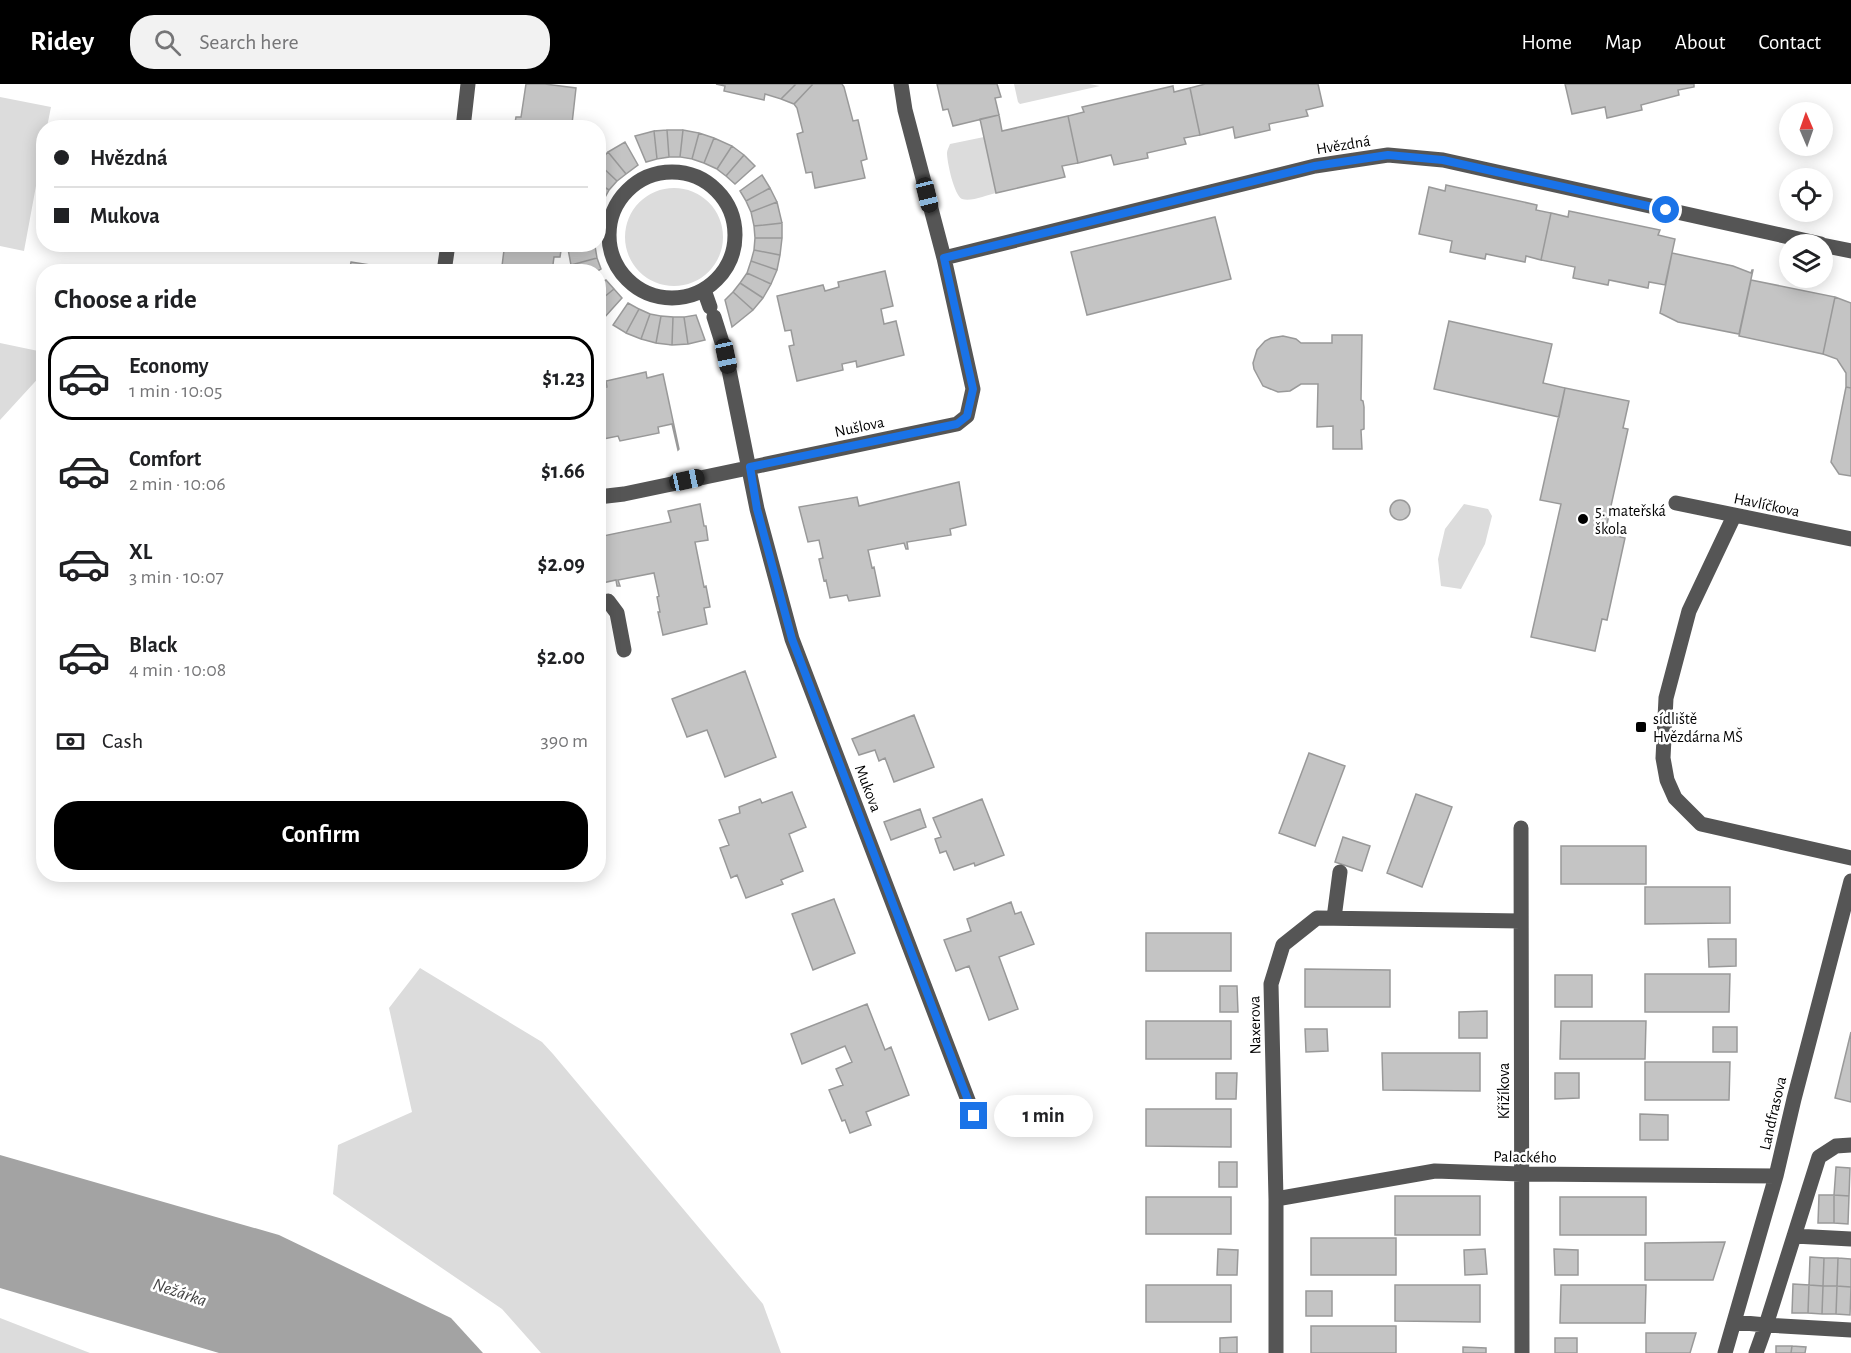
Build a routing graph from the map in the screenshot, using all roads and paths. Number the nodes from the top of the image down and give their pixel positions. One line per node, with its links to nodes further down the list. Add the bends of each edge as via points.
1 (468, 84): 3 (street)
2 (901, 84): 7 (street, Nušlova)
3 (464, 120)
4 (1779, 235): 7 (street, Hvězdná, via 1443,160 1388,155 1315,166)
5 (1833, 247): 6 (street, Hvězdná)
6 (1851, 251)
7 (944, 258): 9 (street, Nušlova, via 973,389 967,416 957,424)
8 (704, 290): 8 (street, via 718,279 731,256 735,231 728,206 717,191 693,176 675,172 640,180 619,201 610,221 610,251 620,271 642,291 657,297 681,298); 9 (street, Mukova, via 726,356)
9 (750, 467): 10 (street, Nušlova); 22 (street, Mukova, via 757,509 792,639)
10 (606, 496)
11 (1676, 503): 12 (street, Havlíčkova)
12 (1734, 516): 13 (street, Havlíčkova); 17 (street, via 1689,611 1666,698 1663,758 1667,780 1675,798 1701,824)
13 (1851, 539)
14 (606, 601): 15 (street, via 617,613)
15 (624, 650)
16 (1521, 828): 21 (street, Křižíkova)
17 (1851, 858)
18 (1340, 872): 20 (street)
19 (1851, 881): 25 (street, Landfrasova)
20 (1334, 918): 21 (street, Naxerova); 26 (street, Naxerova, via 1317,918 1283,945 1271,984)
21 (1521, 921): 24 (street, Křižíkova)
22 (974, 1116)
23 (1851, 1145): 27 (street, via 1836,1146 1819,1157)
24 (1521, 1174): 25 (street, Palackého); 26 (street, Palackého, via 1435,1171); 33 (street, Křižíkova)
25 (1776, 1176): 29 (street, Landfrasova)
26 (1276, 1199): 32 (street, Naxerova)
27 (1794, 1236): 28 (street); 30 (street)
28 (1851, 1239)
29 (1734, 1322): 30 (street); 34 (street, Landfrasova)
30 (1766, 1325): 31 (street); 35 (street)
31 (1851, 1330)
32 (1276, 1353)
33 (1522, 1353)
34 (1725, 1353)
35 (1756, 1353)

